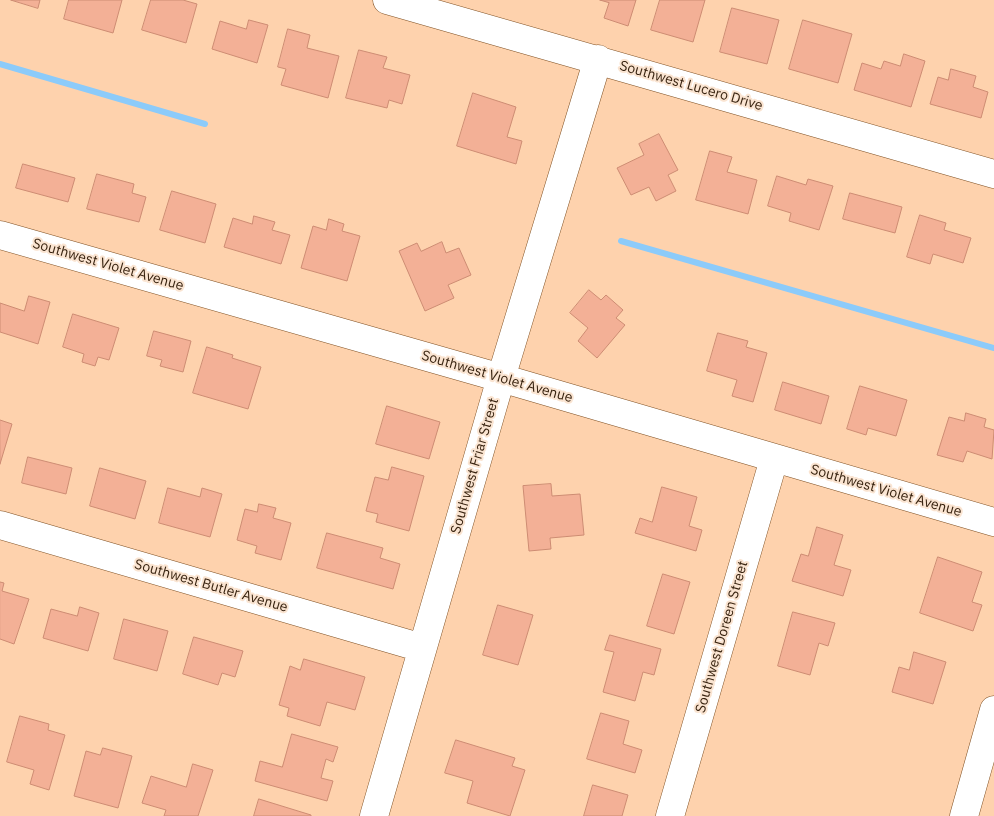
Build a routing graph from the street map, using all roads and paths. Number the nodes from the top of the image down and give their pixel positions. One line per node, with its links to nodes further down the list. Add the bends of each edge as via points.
1 (387, 0): 2 (street, Southwest Lucero Drive)
2 (598, 59): 3 (street, Southwest Lucero Drive); 5 (street, Southwest Friar Street)
3 (994, 174)
4 (0, 234): 5 (street, Southwest Violet Avenue)
5 (501, 378): 6 (street, Southwest Violet Avenue); 9 (street, Southwest Friar Street)
6 (774, 459): 7 (street, Southwest Violet Avenue); 12 (street, Southwest Doreen Street)
7 (994, 522)
8 (0, 525): 9 (street, Southwest Butler Avenue)
9 (422, 648): 11 (street, Southwest Friar Street)
10 (994, 710): 13 (street)
11 (374, 816)
12 (670, 816)
13 (964, 816)

